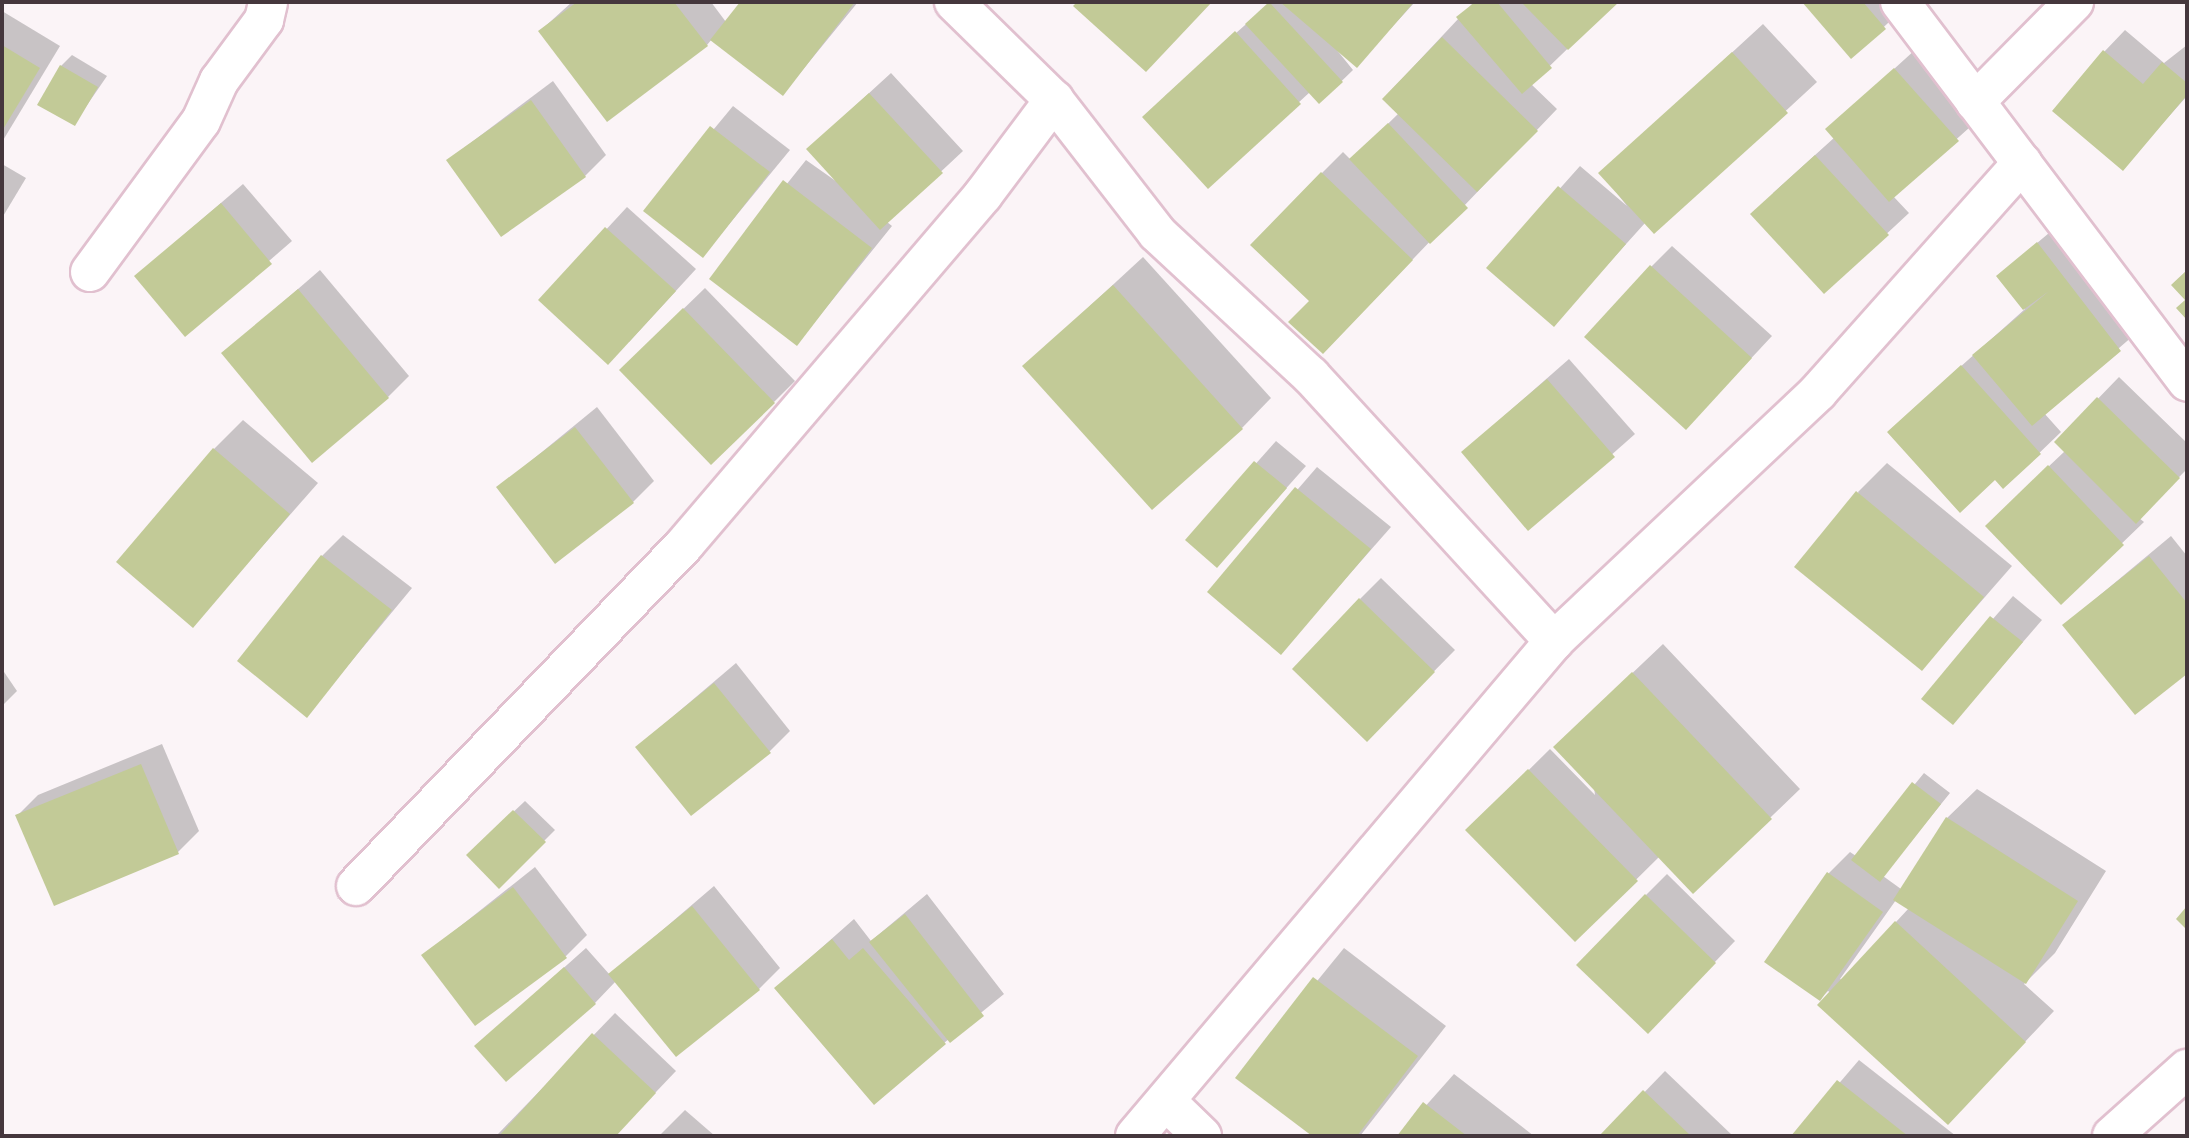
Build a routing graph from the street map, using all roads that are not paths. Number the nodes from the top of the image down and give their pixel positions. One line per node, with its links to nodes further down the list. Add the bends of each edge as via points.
1 (268, 2): 8 (street, via 264,20 219,81 201,121)
2 (954, 2): 5 (street)
3 (1900, 2): 6 (street)
4 (2074, 2): 6 (street)
5 (1054, 100): 10 (street, via 1157,233 1311,376); 11 (street, via 983,195 685,544)
6 (1975, 102): 7 (street)
7 (2022, 163): 9 (street); 10 (street, via 1818,392)
8 (90, 272)
9 (2187, 382)
10 (1554, 641): 13 (street)
11 (356, 886)
12 (2187, 1069): 16 (street)
13 (1167, 1102): 14 (street); 15 (street)
14 (1135, 1136)
15 (1202, 1136)
16 (2112, 1136)

